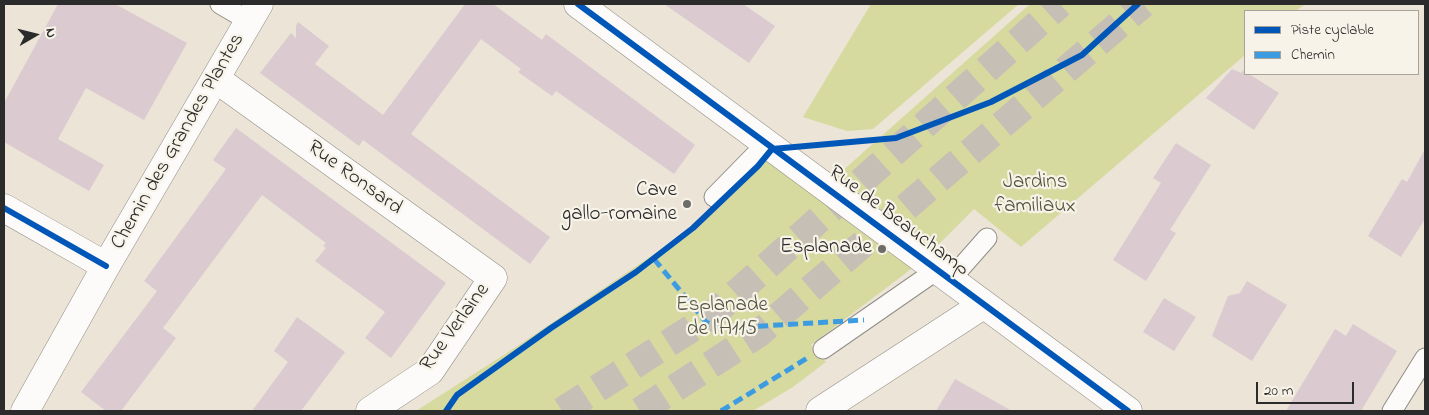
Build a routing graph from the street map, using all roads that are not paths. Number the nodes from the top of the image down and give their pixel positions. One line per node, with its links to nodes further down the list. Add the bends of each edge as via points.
1 (220, 4): 3 (lane)
2 (578, 4): 5 (street, Rue de Beauchamp)
3 (254, 13): 4 (street, Chemin des Grandes Plantes)
4 (216, 79): 9 (street, Chemin des Grandes Plantes); 11 (street, Rue Ronsard)
5 (766, 144): 6 (lane); 10 (street, Rue de Beauchamp)
6 (714, 197)
7 (4, 208): 9 (street)
8 (987, 238): 10 (lane)
9 (106, 266): 16 (street, Chemin des Grandes Plantes)
10 (943, 275): 12 (street, Rue de Beauchamp); 13 (lane)
11 (492, 278): 17 (street, Rue Verlaine, via 430,371)
12 (983, 305): 15 (street); 18 (street, Rue de Beauchamp)
13 (823, 349)
14 (1425, 358): 19 (lane)
15 (826, 410)
16 (25, 411)
17 (370, 411)
18 (1128, 411)
19 (1392, 411)

